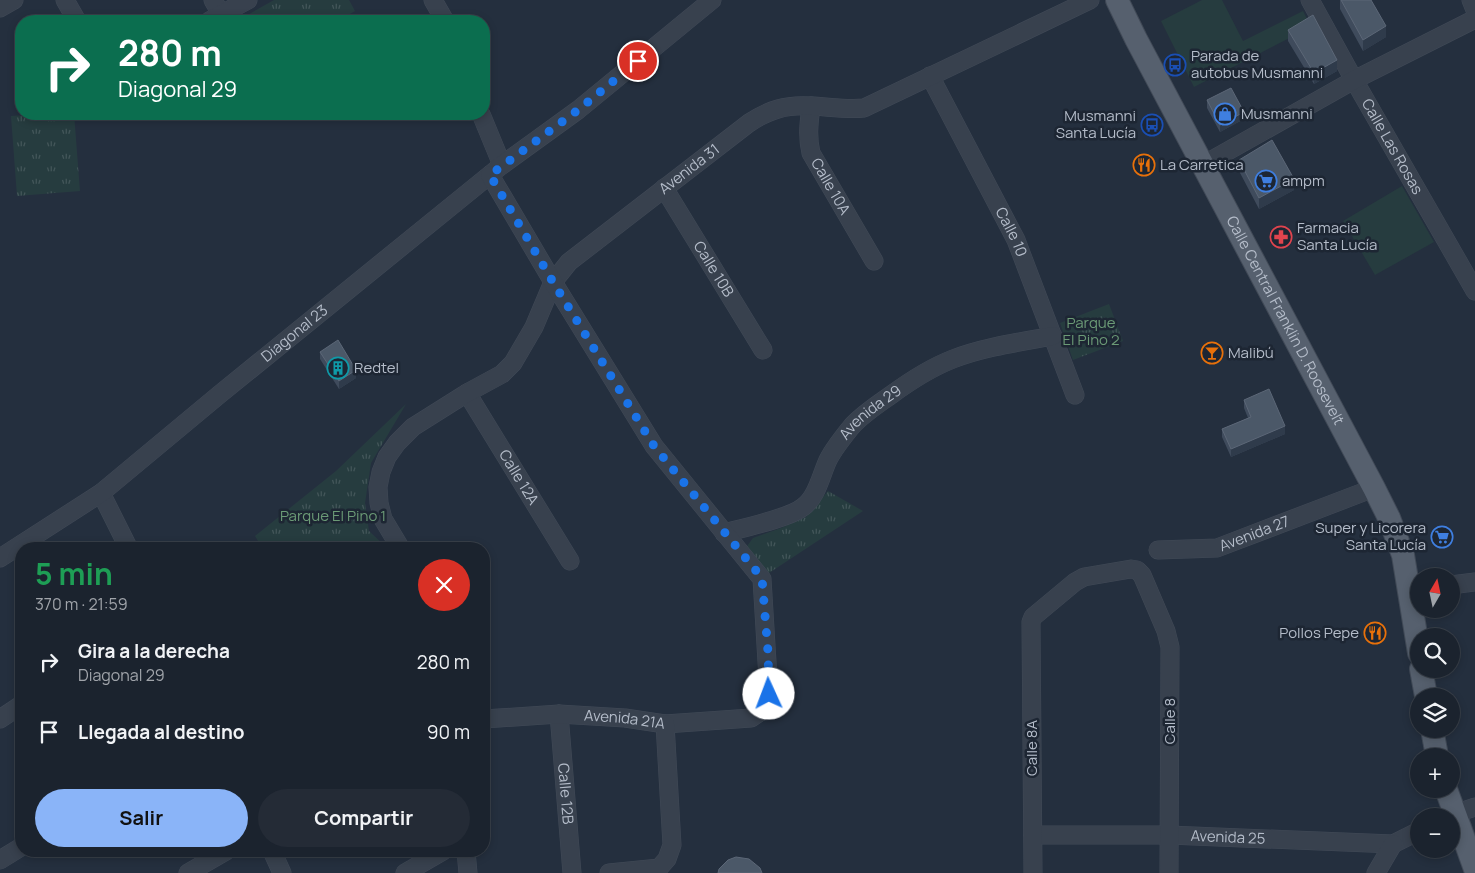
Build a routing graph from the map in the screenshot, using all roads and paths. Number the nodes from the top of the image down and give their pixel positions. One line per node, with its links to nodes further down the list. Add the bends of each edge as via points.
1 (14, 0): 10 (street)
2 (65, 0): 13 (street)
3 (248, 0): 12 (street)
4 (433, 0): 14 (street)
5 (712, 0): 21 (street, Diagonal 23, via 578,110)
6 (1090, 0): 16 (street, Avenida 31)
7 (1117, 0): 20 (main road, Calle Central Franklin D. Roosevelt)
8 (1310, 0): 17 (street, Calle Las Rosas)
9 (1471, 0): 11 (street)
10 (0, 8)
11 (1475, 10)
12 (214, 12)
13 (74, 15)
14 (442, 15)
15 (1475, 19): 17 (street)
16 (930, 76): 18 (street, Avenida 31, via 864,108); 26 (street, Calle 10, via 1016,240)
17 (1354, 80): 20 (street); 25 (street, Calle Las Rosas)
18 (811, 106): 22 (street, Avenida 31, via 790,106 764,114); 23 (street, Calle 10A, via 807,140 811,153)
19 (483, 120): 21 (street)
20 (1203, 165): 30 (main road, Calle Central Franklin D. Roosevelt)
21 (496, 170): 24 (street); 31 (street, Diagonal 23)
22 (664, 188): 24 (street, Avenida 31, via 569,262); 27 (street, Calle 10B)
23 (874, 261)
24 (553, 282): 28 (street, Avenida 31, via 534,327 513,363 502,374); 32 (street, via 654,446)
25 (1475, 291)
26 (1053, 336): 29 (street, Calle 10); 32 (street, Avenida 29, via 954,359 910,382 875,406 837,444 804,507)
27 (763, 350)
28 (467, 393): 35 (street, Avenida 31, via 413,427 386,458 378,488 379,503 382,519); 39 (street, Calle 12A)
29 (1075, 395)
30 (1374, 488): 37 (street, Avenida 27, via 1217,548); 40 (main road, Calle Central Franklin D. Roosevelt, via 1389,518)
31 (101, 493): 33 (street, Diagonal 23); 34 (street)
32 (724, 534): 48 (street, Avenida 21A, via 762,578 769,694 764,710 750,718)
33 (25, 542)
34 (126, 542)
35 (397, 542)
36 (15, 548): 38 (street, Diagonal 23)
37 (1158, 550)
38 (0, 558)
39 (570, 562)
40 (1410, 577)
41 (1475, 582): 42 (street)
42 (1460, 584)
43 (1032, 622): 50 (street, Calle 8A); 51 (street, Calle 8, via 1036,614 1084,577 1131,569 1142,575 1170,647)
44 (15, 709): 46 (street)
45 (559, 714): 47 (street, Avenida 21A); 48 (street, Avenida 21A); 66 (street, Calle 12B)
46 (0, 719)
47 (490, 719)
48 (666, 724): 67 (street, via 672,845 667,859 659,868)
49 (1460, 816): 60 (main road)
50 (1033, 835): 51 (street, Avenida 25); 68 (street, Calle 8A)
51 (1169, 836): 53 (street, Avenida 25); 69 (street, Calle 8)
52 (1410, 836): 53 (street, Avenida 25)
53 (1393, 844): 70 (street)
54 (15, 851): 59 (street)
55 (216, 857): 62 (street)
56 (275, 857): 63 (street)
57 (433, 857): 64 (street)
58 (467, 857): 65 (street)
59 (0, 860): 61 (street)
60 (1475, 869)
61 (8, 873)
62 (188, 873)
63 (282, 873)
64 (405, 873)
65 (468, 873)
66 (572, 873)
67 (609, 873)
68 (1033, 873)
69 (1169, 873)
70 (1376, 873)

